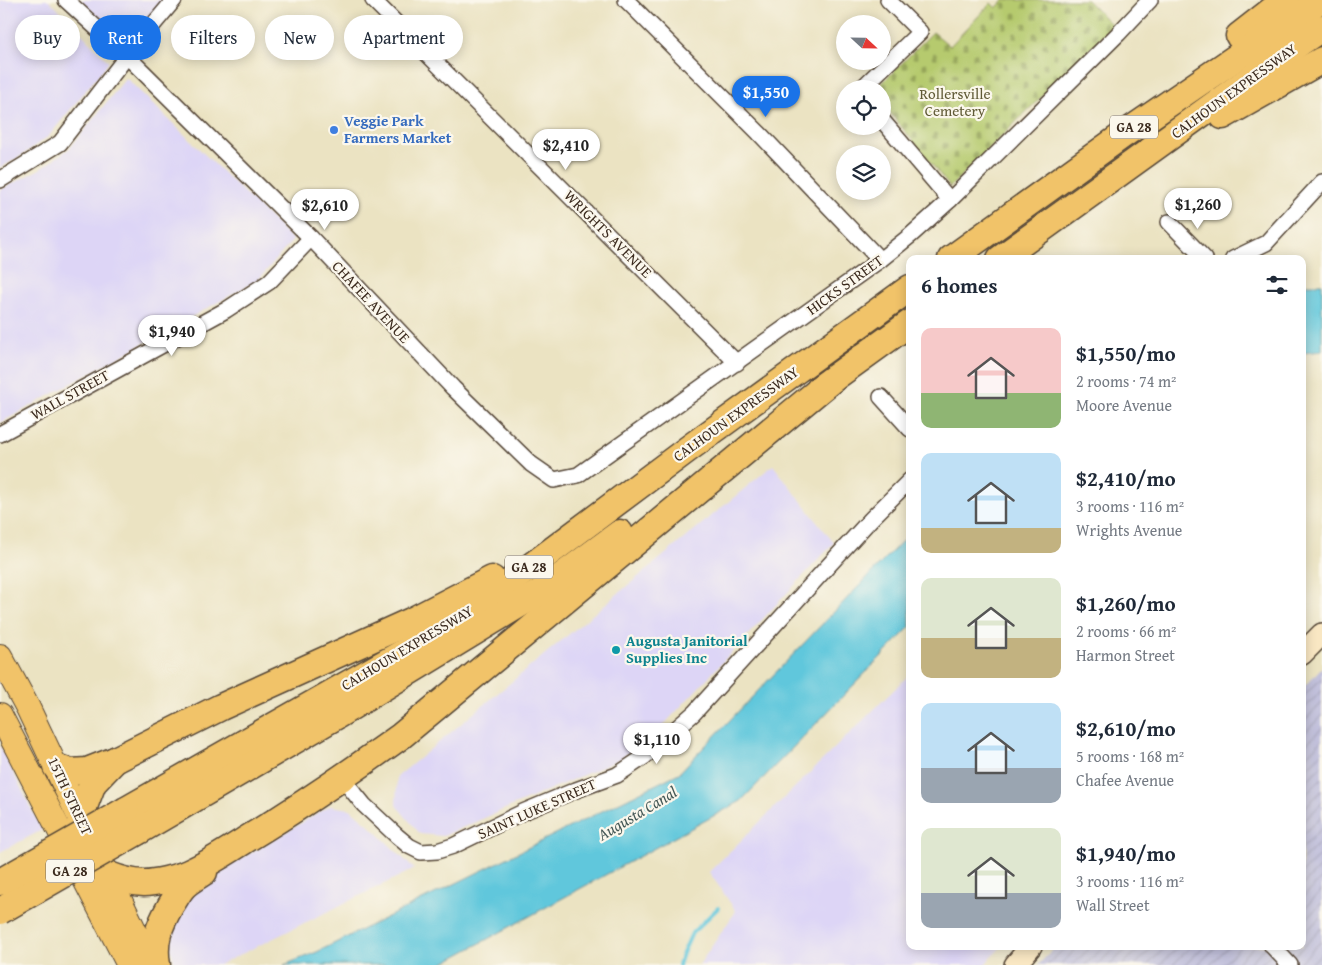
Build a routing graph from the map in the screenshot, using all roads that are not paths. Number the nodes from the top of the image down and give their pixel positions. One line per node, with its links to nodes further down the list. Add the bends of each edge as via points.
1 (66, 0): 10 (street, CHAFEE AVENUE)
2 (174, 0): 9 (street)
3 (373, 0): 31 (street, WRIGHTS AVENUE)
4 (626, 0): 28 (street, via 759,132)
5 (888, 0): 15 (street, via 920,32)
6 (1150, 0): 20 (street, HICKS STREET)
7 (1286, 0): 22 (highway)
8 (1320, 0): 22 (highway, CALHOUN EXPRESSWAY / GA 28)
9 (161, 15)
10 (90, 22)
11 (1322, 28): 19 (highway, CALHOUN EXPRESSWAY / GA 28)
12 (124, 60): 17 (street, via 60,143)
13 (131, 60): 23 (street, CHAFEE AVENUE)
14 (1322, 60): 19 (highway)
15 (870, 80)
16 (891, 131): 20 (street)
17 (0, 180)
18 (1322, 182): 27 (street, via 1266,243)
19 (1101, 186): 25 (highway, CALHOUN EXPRESSWAY / GA 28)
20 (950, 200): 28 (street, HICKS STREET)
21 (1169, 222): 26 (street)
22 (996, 226): 24 (highway, CALHOUN EXPRESSWAY / GA 28)
23 (310, 238): 35 (street, WALL STREET, via 269,282 226,310); 36 (street, CHAFEE AVENUE, via 453,388 531,464 554,480)
24 (956, 255)
25 (1006, 255)
26 (1201, 255)
27 (1242, 255)
28 (880, 260): 31 (street, HICKS STREET)
29 (906, 291): 38 (highway, CALHOUN EXPRESSWAY / GA 28)
30 (906, 326): 32 (highway, CALHOUN EXPRESSWAY / GA 28)
31 (737, 363): 36 (street, HICKS STREET)
32 (834, 378): 45 (highway, via 401,736); 47 (highway, CALHOUN EXPRESSWAY / GA 28, via 540,592 346,710)
33 (881, 397): 34 (street)
34 (906, 425)
35 (0, 434)
36 (578, 475)
37 (906, 484): 45 (street, SAINT LUKE STREET, via 694,713 617,775 523,812 453,846 421,852 396,836)
38 (578, 530): 43 (highway, via 411,621 221,707); 47 (highway, CALHOUN EXPRESSWAY / GA 28, via 455,623)
39 (1322, 634): 40 (main road)
40 (1306, 650)
41 (0, 656): 44 (main road, 15TH STREET)
42 (0, 715): 49 (main road, 15TH STREET)
43 (115, 760): 44 (highway, via 87,771 70,772); 46 (highway, via 93,783)
44 (56, 767): 46 (main road, 15TH STREET)
45 (342, 778): 48 (highway)
46 (81, 820): 49 (highway); 50 (main road, 15TH STREET)
47 (132, 820): 51 (highway, CALHOUN EXPRESSWAY / GA 28, bridge); 52 (highway, CALHOUN EXPRESSWAY / GA 28, bridge)
48 (220, 856): 50 (highway, via 187,874 144,883 122,880); 57 (highway, via 184,886 164,917 156,941)
49 (73, 857): 50 (highway); 55 (main road, 15TH STREET)
50 (106, 873): 56 (main road, 15TH STREET)
51 (0, 882)
52 (0, 911)
53 (1028, 950): 58 (main road)
54 (1276, 950): 59 (street)
55 (129, 965)
56 (151, 965)
57 (158, 965)
58 (1015, 965)
59 (1290, 965)

